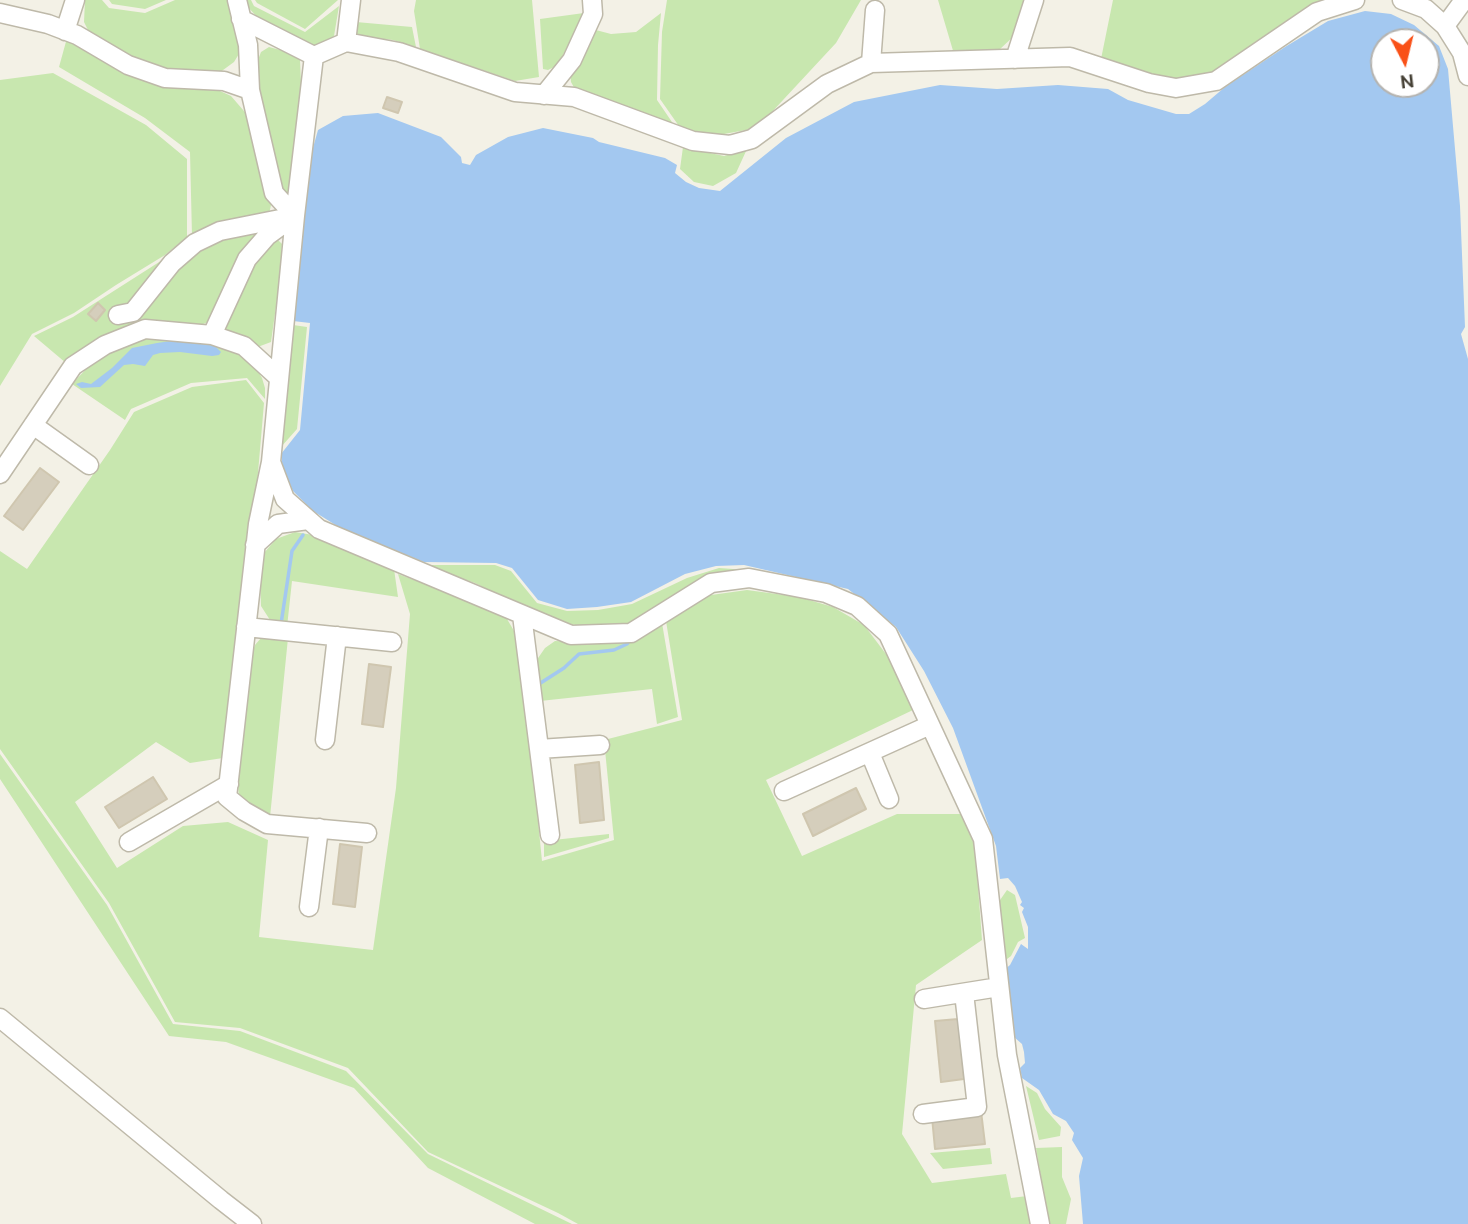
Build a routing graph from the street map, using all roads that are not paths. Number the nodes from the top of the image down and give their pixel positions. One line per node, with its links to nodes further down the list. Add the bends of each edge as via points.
1 (75, 0): 13 (street)
2 (237, 0): 11 (street)
3 (351, 0): 14 (street)
4 (592, 0): 20 (street, via 593,14 572,60)
5 (1034, 0): 16 (street)
6 (1355, 0): 16 (street, via 1317,12 1216,81 1176,88 1070,57)
7 (1402, 0): 12 (street, via 1426,9)
8 (1464, 0): 12 (street)
9 (875, 10): 17 (street)
10 (0, 13): 13 (street)
11 (241, 19): 15 (street); 19 (street, via 248,45)
12 (1445, 26): 18 (street, via 1462,53)
13 (65, 31): 19 (street, via 128,65 165,78 224,81)
14 (346, 41): 15 (street); 20 (street, via 399,52 515,92)
15 (314, 56): 21 (street)
16 (1015, 59): 17 (street)
17 (871, 63): 20 (street, via 827,84 752,139 730,145 693,141 574,97)
18 (1468, 76)
19 (250, 90): 21 (street, via 274,193)
20 (544, 95)
21 (295, 216): 22 (street, via 220,231 195,243 172,263 133,312); 23 (street, via 267,236 247,259); 24 (street)
22 (118, 315)
23 (212, 335): 24 (street, via 244,346); 25 (street, via 145,329 105,345 73,366)
24 (278, 377): 26 (street)
25 (33, 425): 27 (street); 28 (street)
26 (271, 462): 29 (street, via 285,499); 30 (street)
27 (89, 465)
28 (0, 474)
29 (308, 520): 30 (street, via 278,524); 31 (street, via 319,529)
30 (256, 545): 32 (street)
31 (522, 615): 35 (street, via 571,635 631,633 711,583 749,578 826,593 857,606 888,634); 38 (street)
32 (246, 627): 33 (street); 40 (street)
33 (337, 636): 34 (street); 36 (street)
34 (392, 642)
35 (930, 725): 39 (street); 48 (street, via 983,839)
36 (325, 740)
37 (600, 745): 38 (street)
38 (539, 749): 45 (street)
39 (870, 753): 41 (street); 42 (street)
40 (229, 784): 43 (street, via 227,797 267,824); 46 (street)
41 (784, 792)
42 (889, 799)
43 (319, 828): 44 (street); 47 (street)
44 (366, 833)
45 (550, 835)
46 (129, 842)
47 (309, 907)
48 (999, 987): 49 (street); 54 (street, via 1007,1055)
49 (964, 993): 50 (street); 52 (street, via 976,1107)
50 (924, 999)
51 (0, 1018): 53 (street)
52 (923, 1114)
53 (252, 1224)
54 (1040, 1224)

